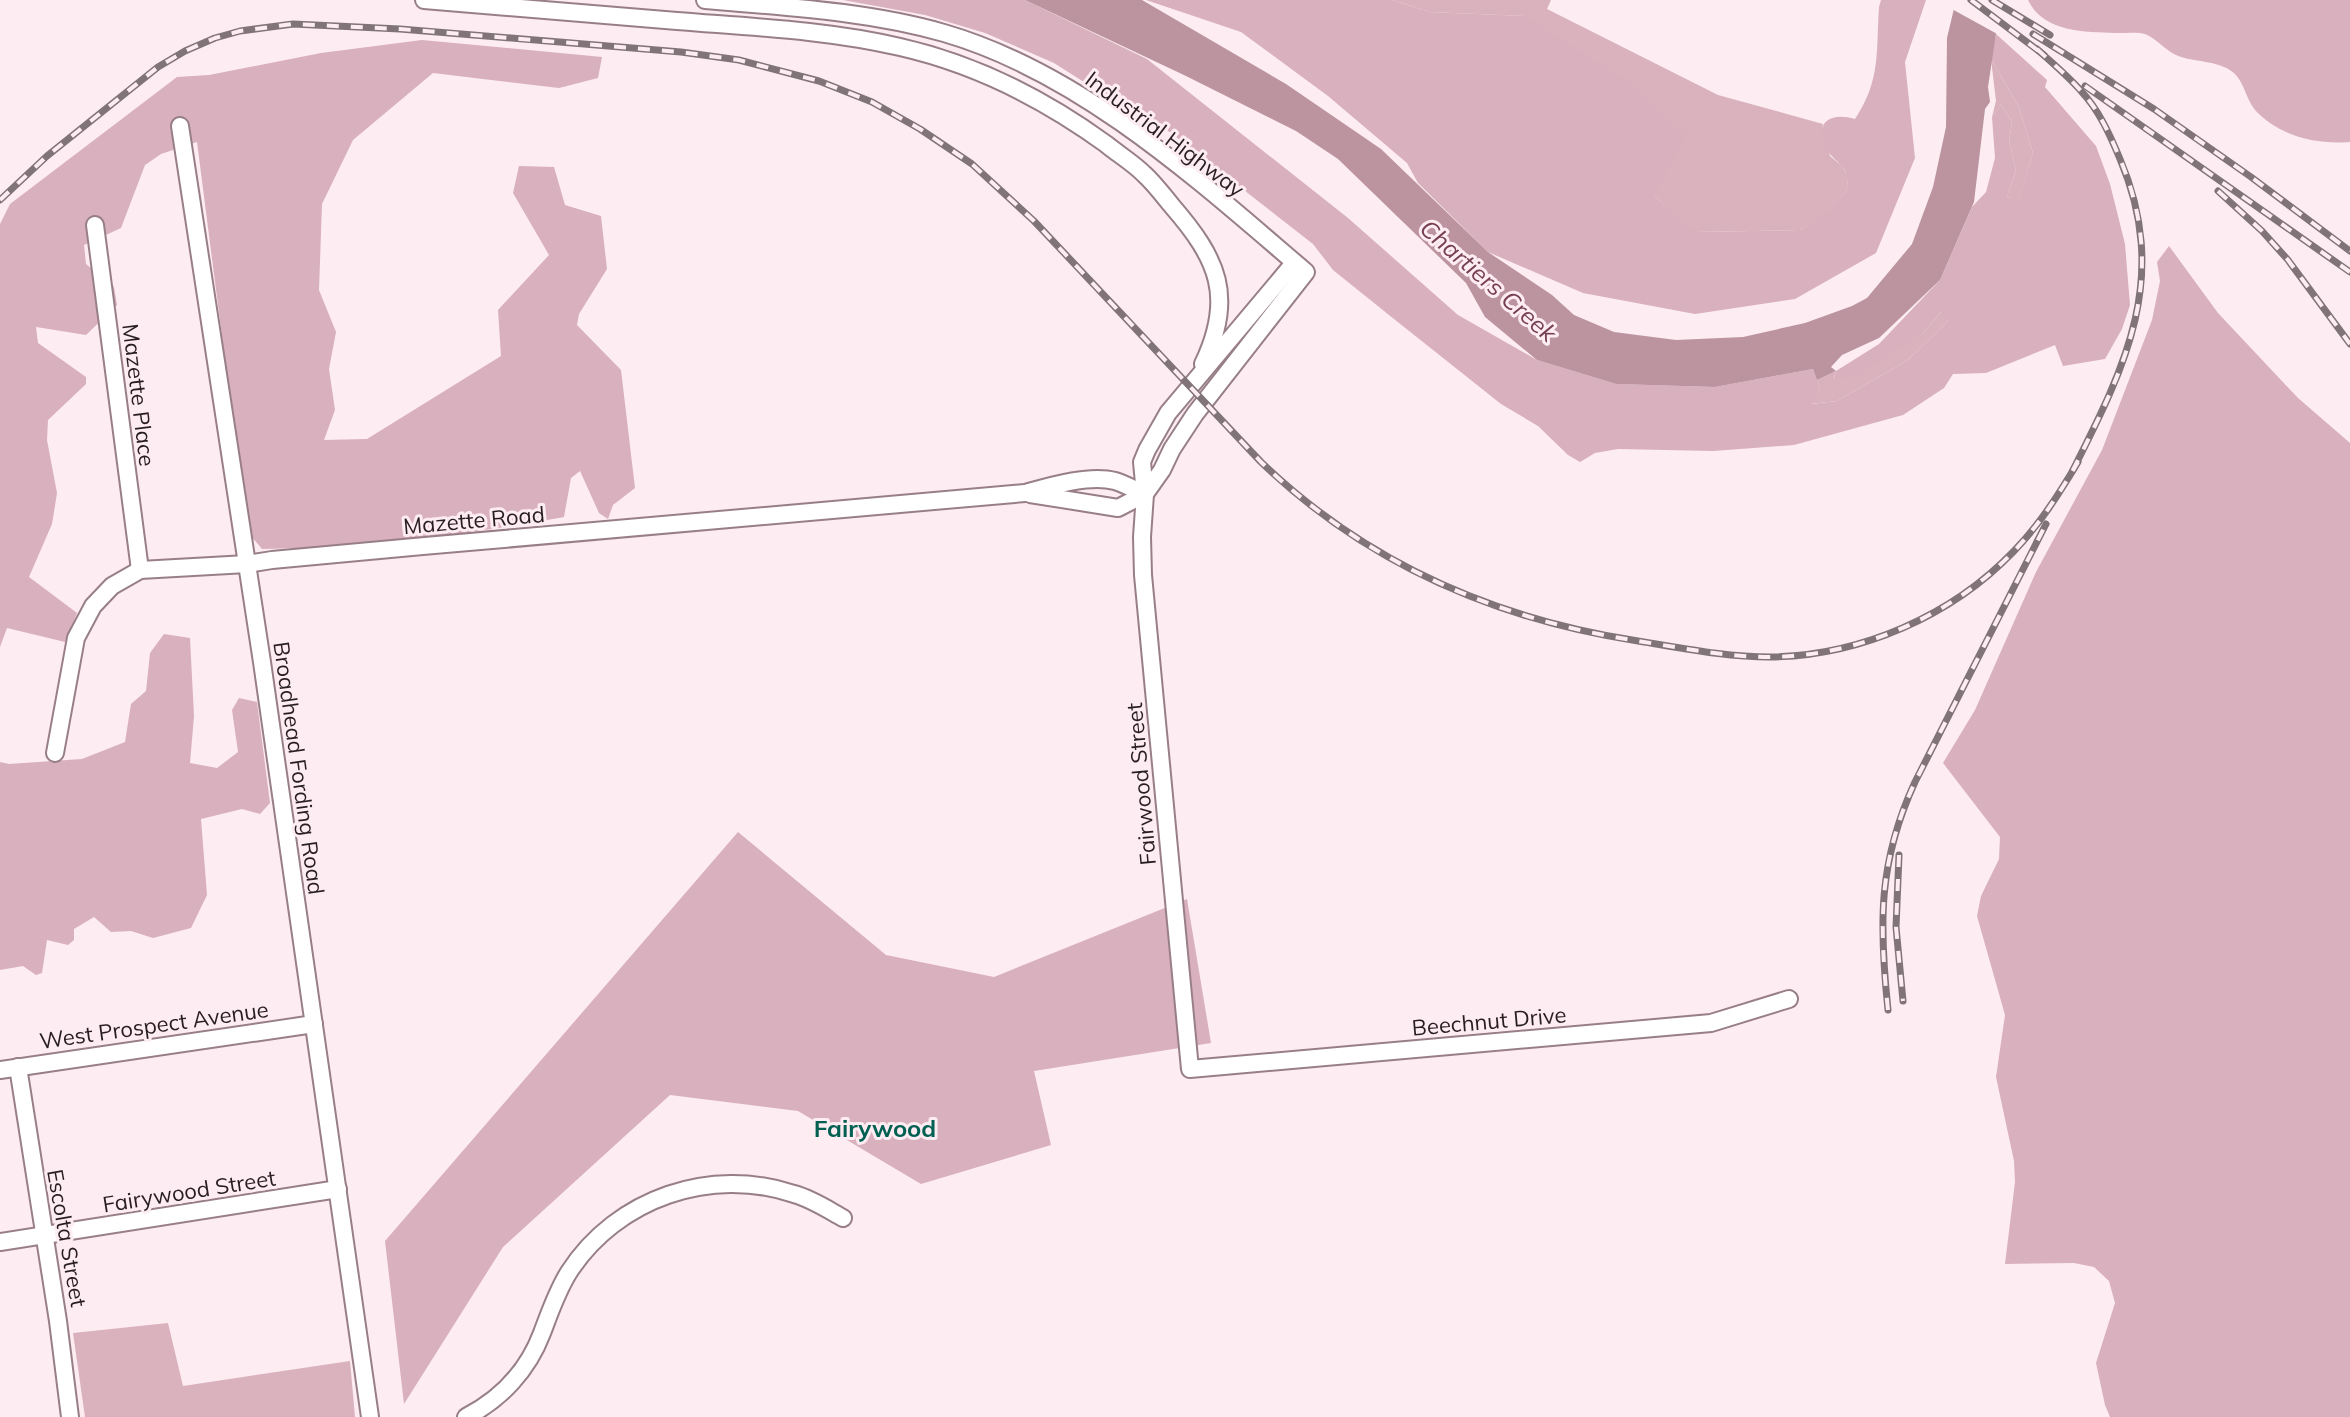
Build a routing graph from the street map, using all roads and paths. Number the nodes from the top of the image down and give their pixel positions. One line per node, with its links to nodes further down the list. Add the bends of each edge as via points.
1 (424, 0): 6 (street, Industrial Highway, via 813,33 898,46 1025,93 1088,131 1144,174 1205,248 1219,294 1218,327)
2 (705, 0): 5 (street, Industrial Highway, via 899,22 960,38 1024,64 1124,125)
3 (180, 126): 9 (street, Broadhead Fording Road)
4 (95, 225): 10 (street, Mazette Place)
5 (1300, 267): 6 (street, Fairwood Street); 8 (street, Fairwood Street)
6 (1196, 380): 8 (street, Fairwood Street, via 1168,413 1147,450 1142,462)
7 (1025, 493): 8 (street, Mazette Road, via 1114,480); 8 (street, Mazette Road, via 1118,508); 9 (street, Mazette Road)
8 (1145, 494): 15 (street, Fairwood Street, via 1143,575)
9 (247, 564): 10 (street, Mazette Road); 13 (street, Broadhead Fording Road)
10 (140, 570): 11 (street, Mazette Road, via 112,586 93,606 76,638)
11 (55, 753)
12 (1789, 999): 15 (street, Beechnut Drive, via 1711,1023)
13 (314, 1024): 14 (street, West Prospect Avenue); 17 (street, Broadhead Fording Road)
14 (18, 1067): 16 (street, West Prospect Avenue); 19 (street, Escolta Street)
15 (1190, 1069)
16 (0, 1070)
17 (338, 1189): 19 (street, Fairywood Street); 22 (street, Broadhead Fording Road)
18 (843, 1218): 23 (street, via 795,1194 749,1185 703,1186 651,1201 616,1223 581,1256 560,1287 524,1368 499,1395)
19 (43, 1236): 20 (street, Fairywood Street); 21 (street, Escolta Street)
20 (0, 1242)
21 (70, 1417)
22 (370, 1417)
23 (466, 1417)

